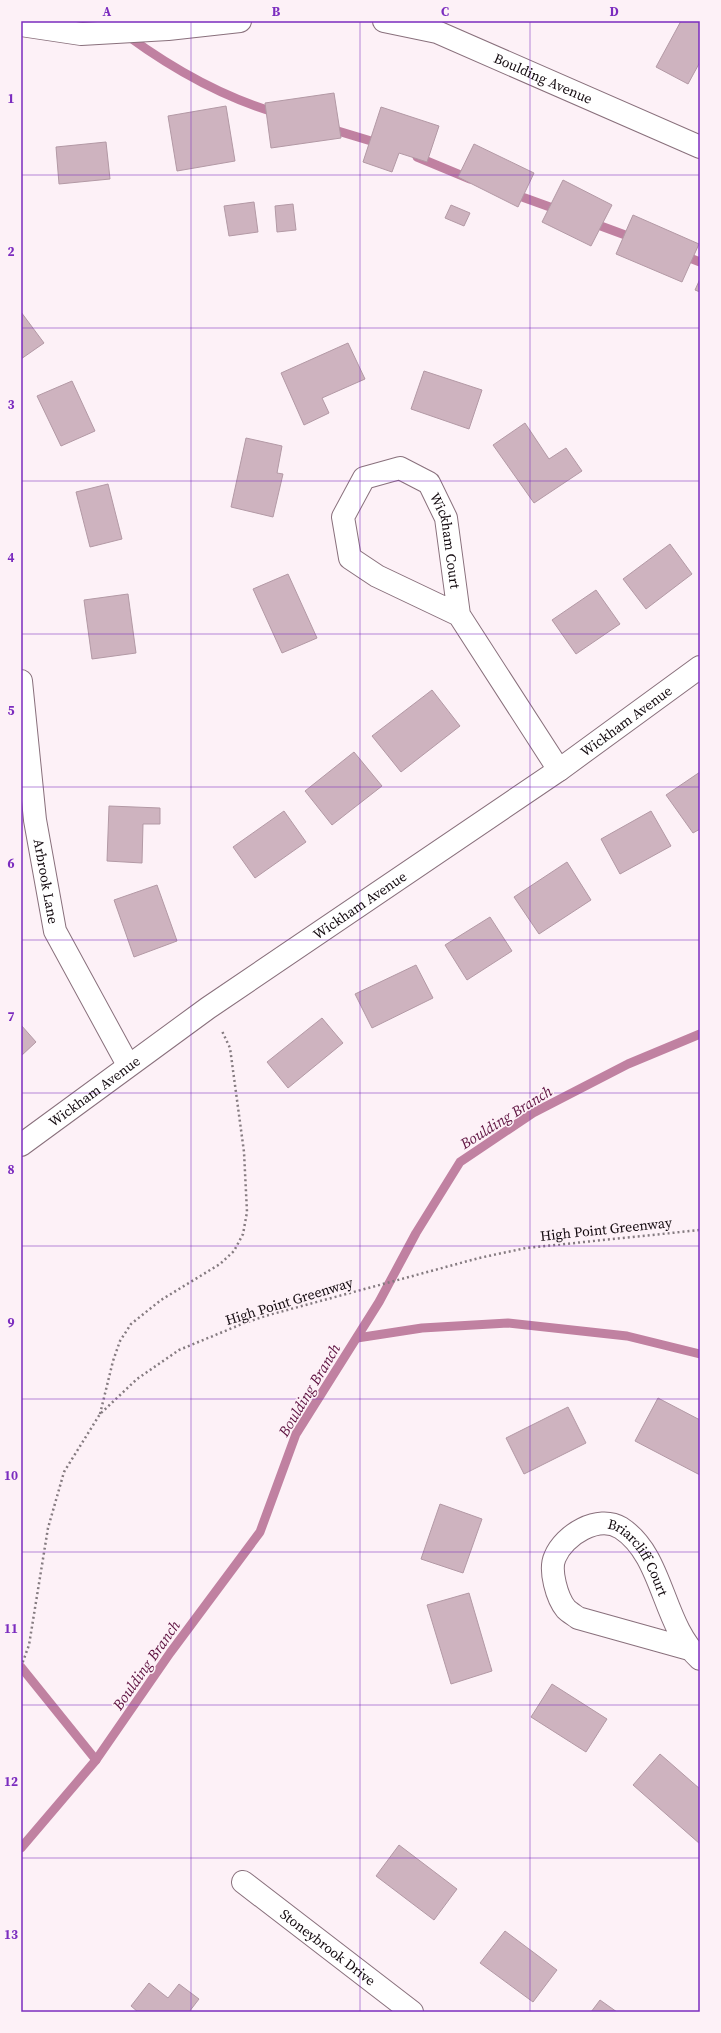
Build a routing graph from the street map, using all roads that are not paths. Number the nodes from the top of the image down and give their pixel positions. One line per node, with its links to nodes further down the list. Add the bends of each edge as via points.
1 (240, 21): 3 (street, via 168,29 81,34)
2 (384, 21): 4 (street, Boulding Avenue, via 437,32)
3 (21, 24)
4 (700, 147)
5 (459, 615): 5 (street, Wickham Court, via 446,518 429,483 400,468 364,478 343,517 350,558 377,576); 8 (street, Wickham Court)
6 (700, 667): 8 (street, Wickham Avenue)
7 (21, 681): 9 (street, Arbrook Lane, via 35,820 55,931)
8 (559, 770): 9 (street, Wickham Avenue)
9 (128, 1065): 10 (street, Wickham Avenue)
10 (21, 1144)
11 (694, 1654): 11 (street, Briarcliff Court, via 668,1608 648,1559 635,1538 618,1527 602,1524 583,1529 566,1540 554,1557 553,1576 557,1593 566,1609 578,1618)
12 (243, 1882): 13 (street, Stoneybrook Drive)
13 (412, 2012)

